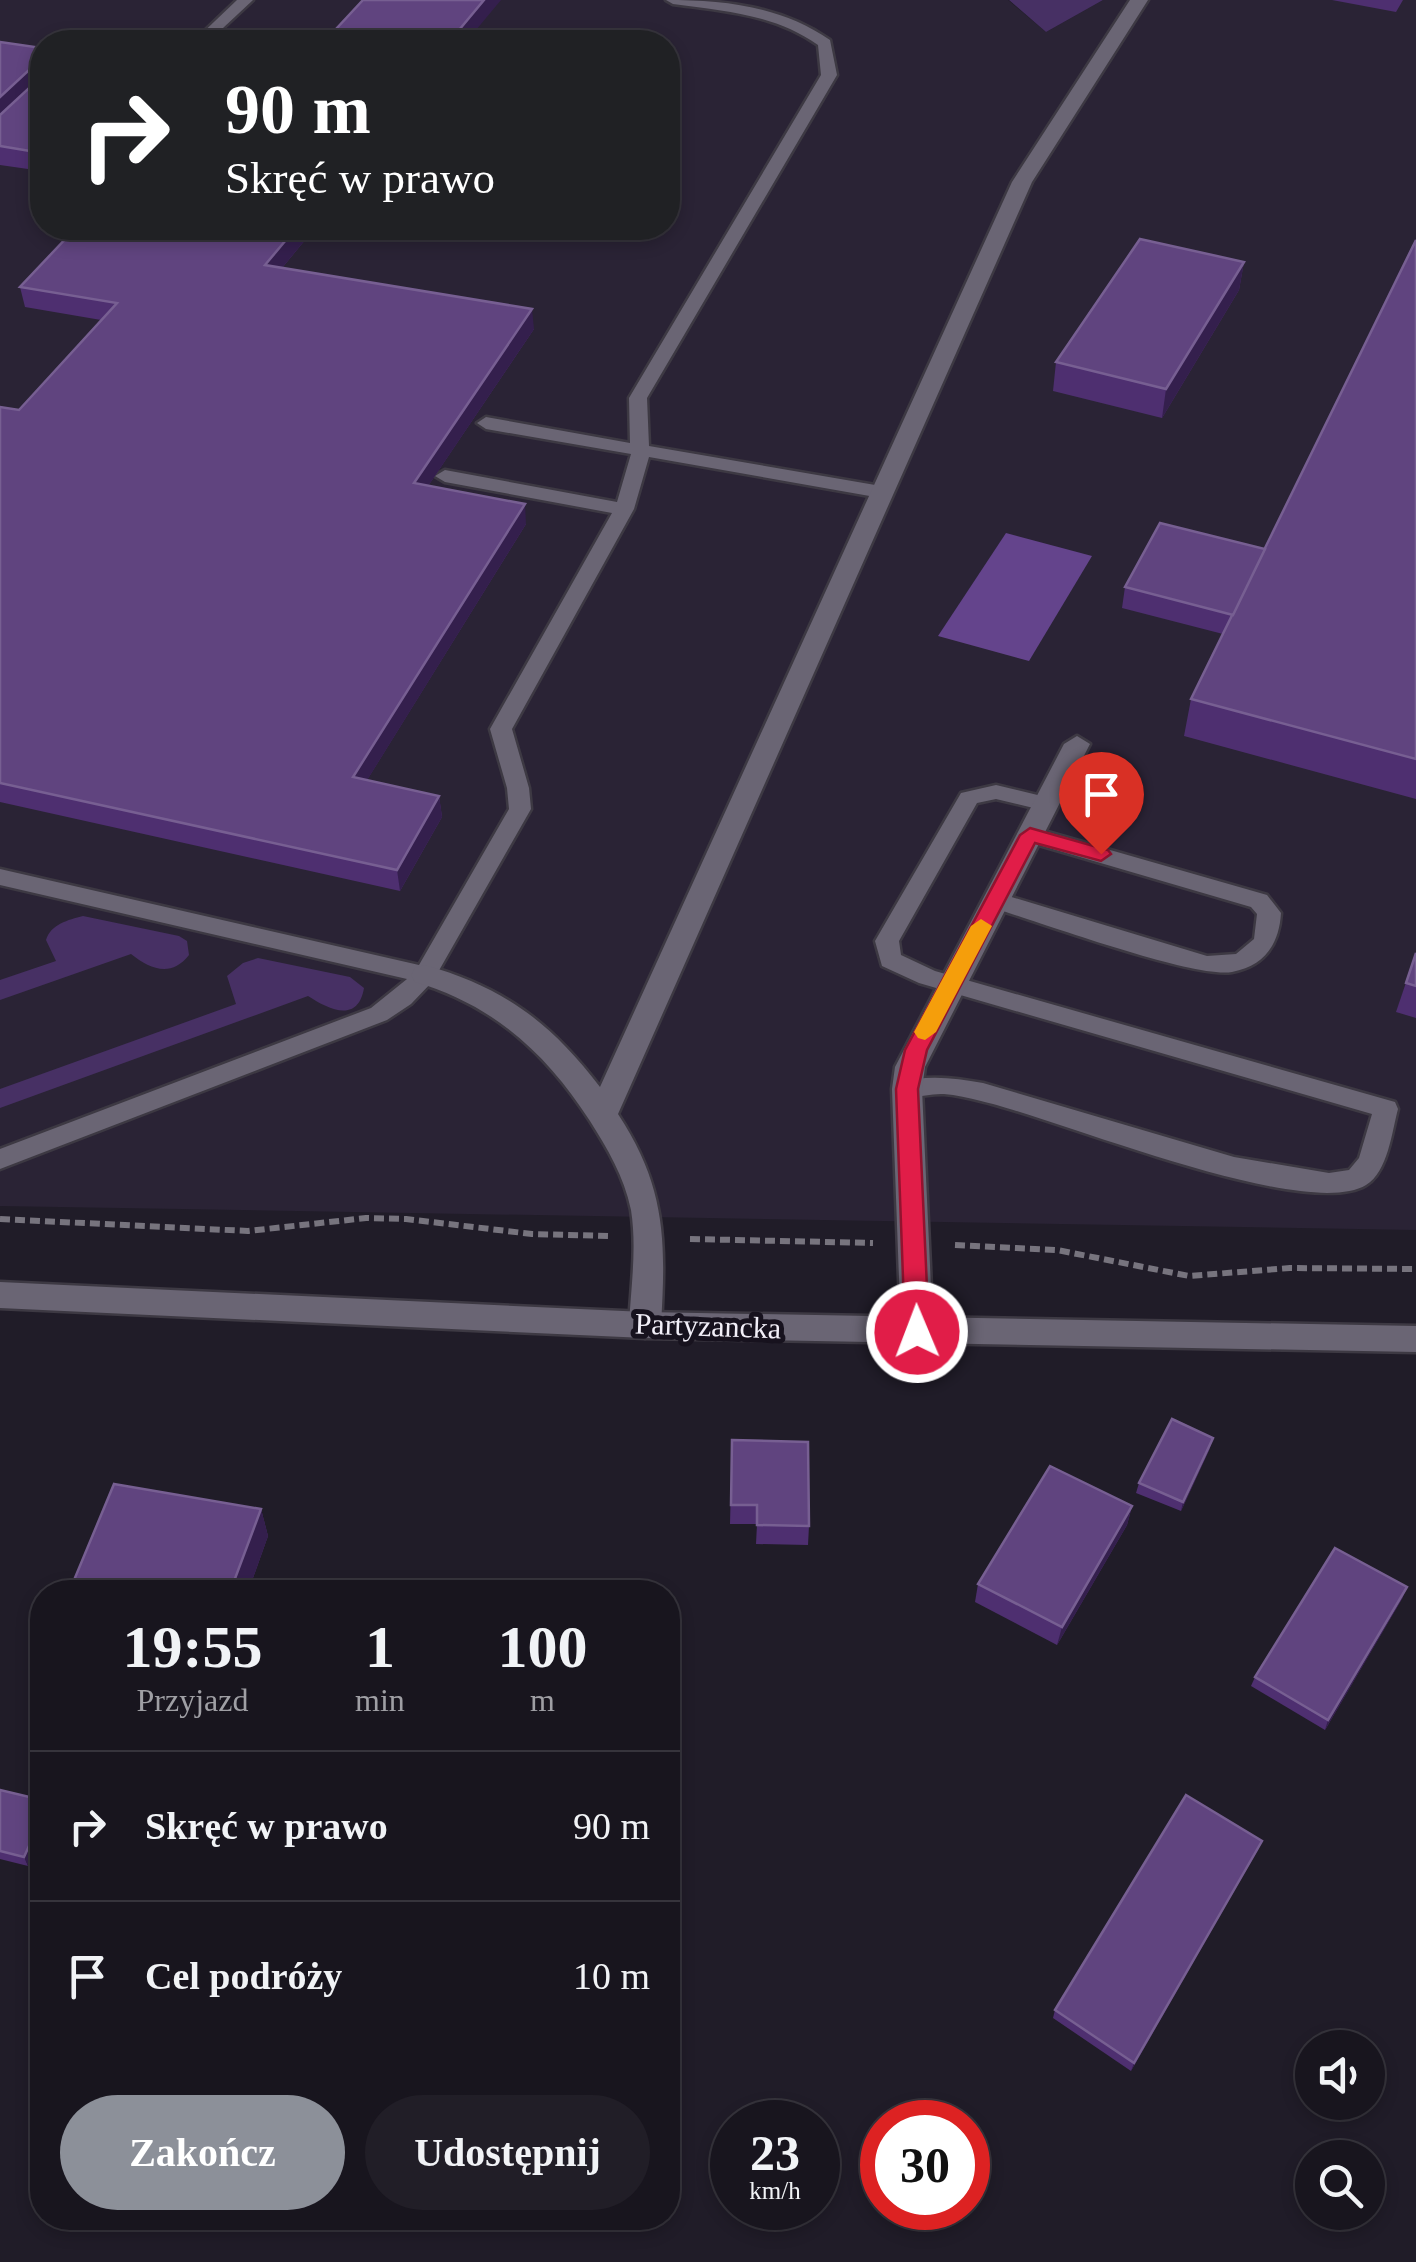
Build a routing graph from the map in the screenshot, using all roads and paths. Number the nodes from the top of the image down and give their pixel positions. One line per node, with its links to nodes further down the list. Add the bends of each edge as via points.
1 (246, 0): 4 (lane)
2 (673, 0): 6 (lane, via 762,14 810,30 825,43 828,74 638,398)
3 (1139, 0): 8 (street, via 1022,182)
4 (213, 30)
5 (486, 423): 6 (lane)
6 (640, 450): 8 (lane); 9 (lane)
7 (445, 476): 9 (lane)
8 (881, 492): 18 (street)
9 (624, 509): 15 (lane, via 500,729 518,780 520,809)
10 (1077, 744): 11 (street)
11 (1046, 804): 12 (street); 16 (lane, via 998,792 969,798 888,942 890,960 903,970)
12 (1030, 835): 14 (street); 14 (lane, via 1259,901 1269,914 1265,944 1252,959 1207,964)
13 (0, 877): 15 (lane)
14 (995, 900): 16 (street)
15 (425, 975): 18 (street, via 488,998 518,1018); 19 (lane, via 379,1014)
16 (952, 982): 17 (street, via 916,1050); 17 (lane, via 1386,1110 1366,1168 1356,1179 1337,1182 1274,1179 983,1092 942,1085)
17 (907, 1089): 22 (street)
18 (602, 1116): 21 (street, via 639,1183)
19 (0, 1159)
20 (0, 1219): 21 (path, via 248,1231 406,1219 532,1234)
21 (648, 1238): 22 (path); 25 (street)
22 (915, 1244): 23 (path, via 1057,1250 1189,1276); 26 (street)
23 (1416, 1269)
24 (0, 1296): 25 (street, Partyzancka)
25 (645, 1325): 26 (street, Partyzancka)
26 (917, 1332): 27 (street, Partyzancka)
27 (1416, 1339)

